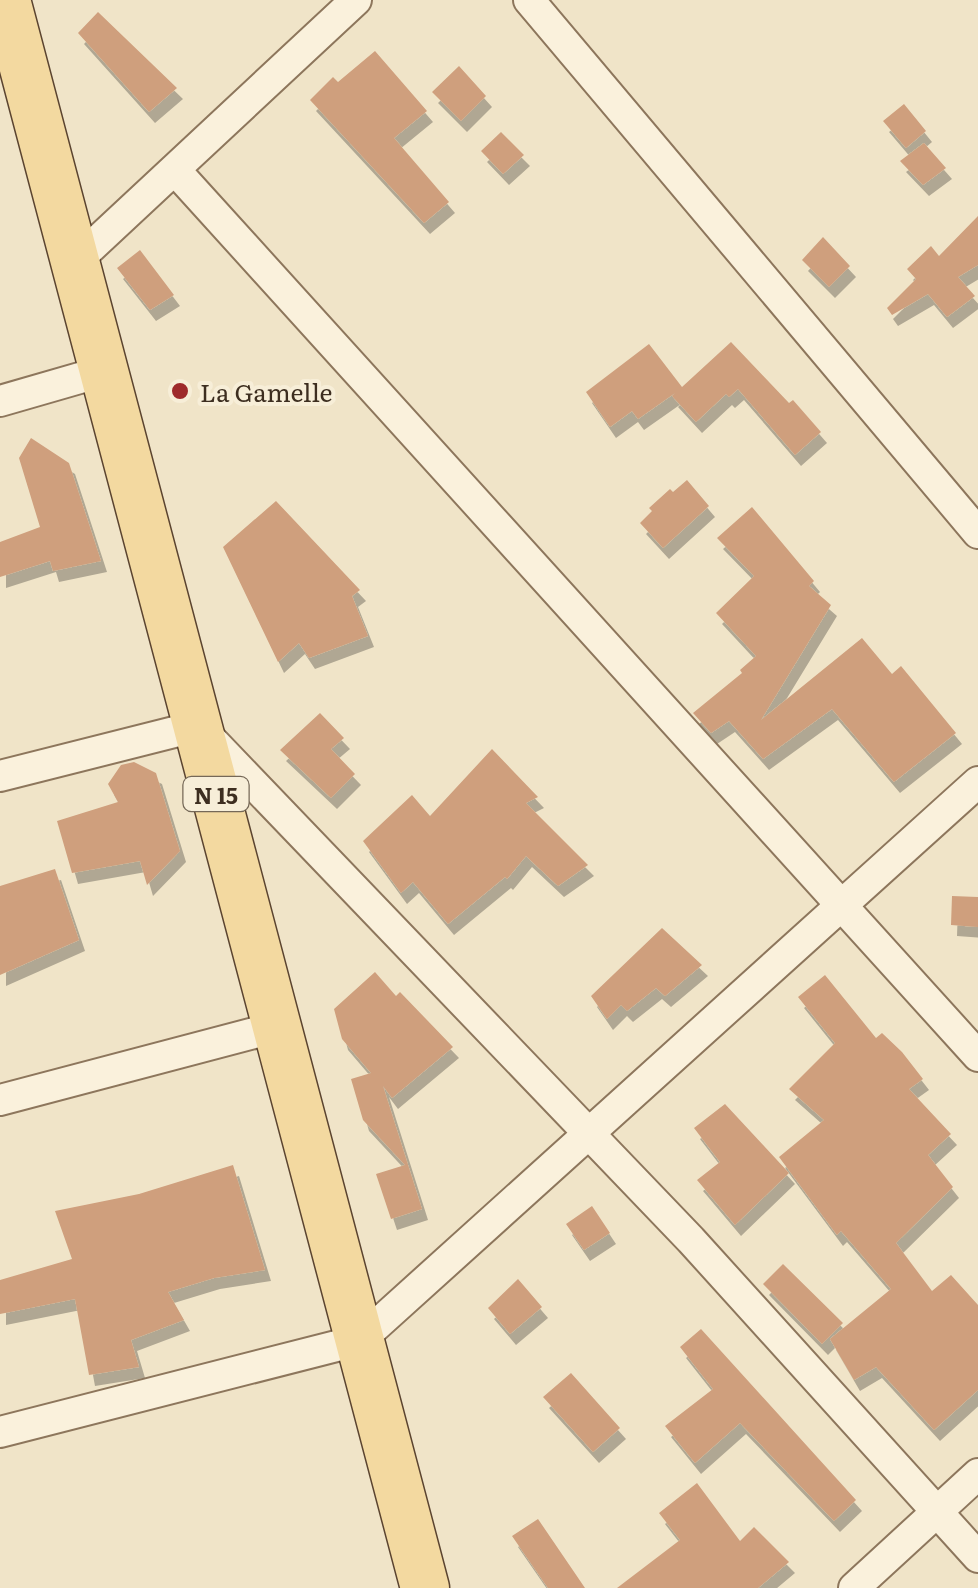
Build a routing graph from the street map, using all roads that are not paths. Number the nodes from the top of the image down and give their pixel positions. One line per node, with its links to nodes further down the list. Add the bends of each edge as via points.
1 (6, 0): 5 (main road, N 15)
2 (356, 0): 4 (street)
3 (529, 0): 8 (street)
4 (175, 170): 5 (street); 12 (street)
5 (75, 262): 6 (main road, N 15)
6 (104, 371): 7 (street); 9 (main road, N 15)
7 (0, 401)
8 (978, 533)
9 (198, 726): 10 (street); 13 (main road, N 15); 16 (street)
10 (0, 776)
11 (978, 782): 12 (street)
12 (843, 907): 14 (street); 16 (street)
13 (277, 1027): 15 (street); 17 (main road, N 15)
14 (978, 1056)
15 (0, 1100)
16 (590, 1135): 17 (street); 20 (street)
17 (360, 1340): 18 (street); 22 (main road, N 15)
18 (0, 1432)
19 (978, 1474): 20 (street)
20 (937, 1512): 21 (street); 23 (street)
21 (978, 1557)
22 (425, 1588)
23 (854, 1588)

